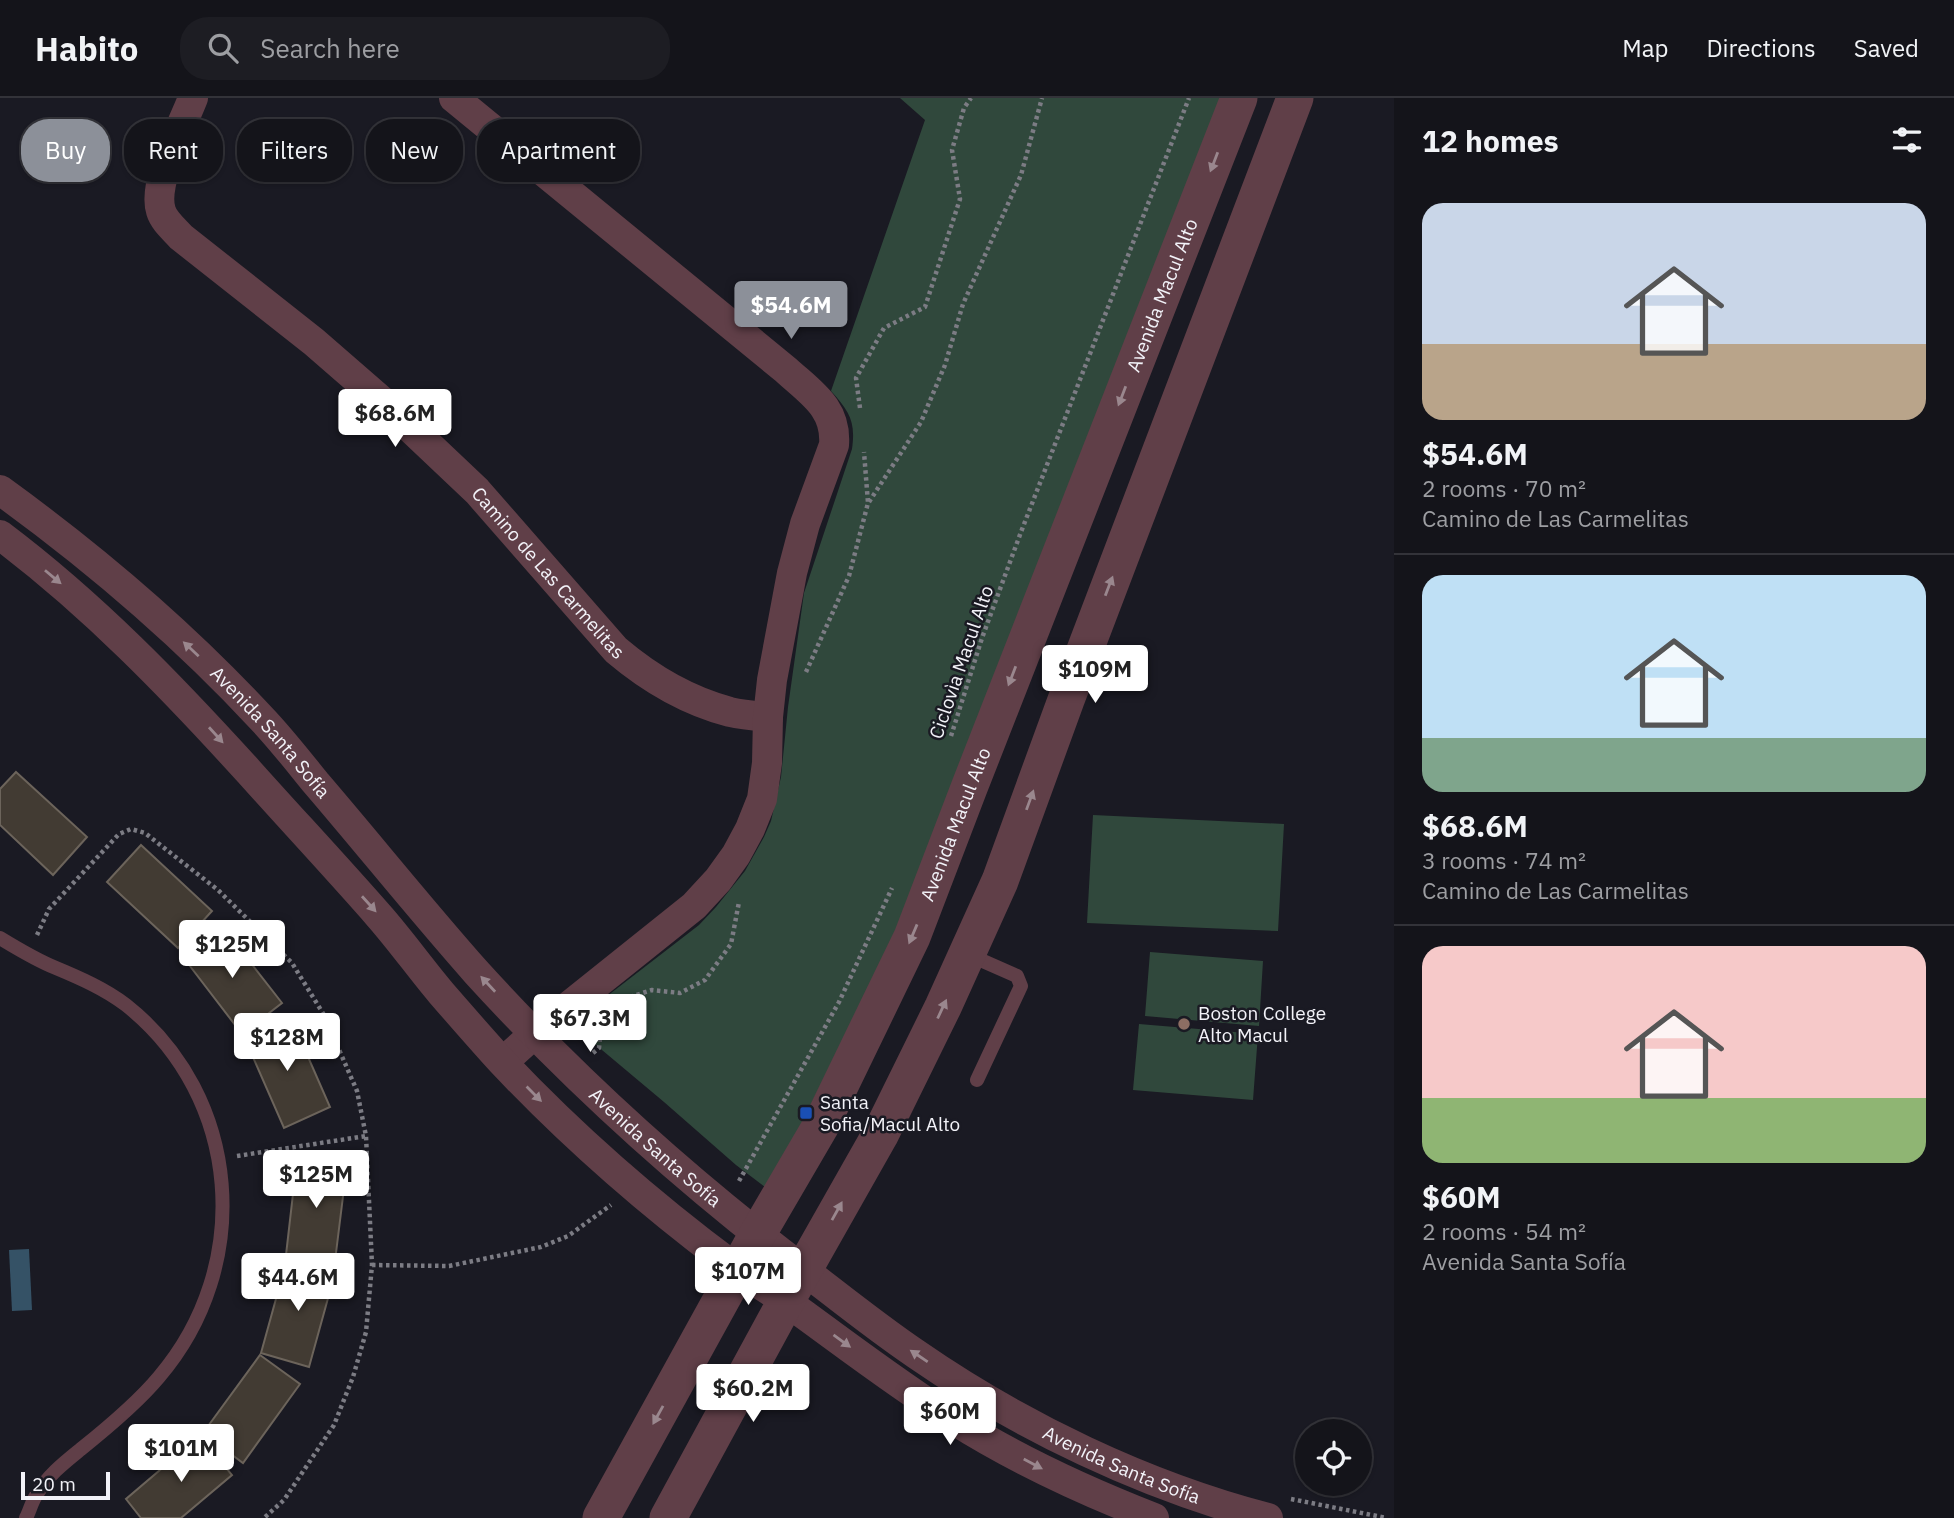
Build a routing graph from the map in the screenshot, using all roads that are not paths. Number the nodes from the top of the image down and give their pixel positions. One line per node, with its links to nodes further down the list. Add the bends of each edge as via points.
1 (193, 98): 7 (street, Camino de Las Carmelitas, via 162,178 161,213 170,226 402,420 477,491 616,650 637,668 708,704)
2 (454, 98): 7 (street, via 786,370 832,420 834,445 792,573)
3 (1239, 98): 13 (street, Avenida Macul Alto, one-way to 13, via 912,937 820,1127)
4 (1295, 98): 9 (street, one-way to 4, via 1000,881)
5 (0, 489): 10 (street, Avenida Santa Sofía, one-way to 5, via 264,721 96,563)
6 (0, 535): 11 (street, Avenida Santa Sofía, one-way to 11, via 83,603 196,713 382,919)
7 (768, 718): 10 (street, via 762,799 724,872 694,906)
8 (0, 938): 17 (lane, via 124,1003 168,1047 186,1072 211,1128 223,1188 220,1249 203,1309 189,1336 152,1386 61,1464 37,1493)
9 (967, 954): 12 (lane, via 1017,976 1021,986); 15 (street, one-way to 9, via 880,1135)
10 (534, 1034): 11 (street); 13 (street, Avenida Santa Sofía, via 674,1168)
11 (503, 1062): 14 (street, Avenida Santa Sofía, one-way to 14, via 635,1188)
12 (977, 1080)
13 (748, 1228): 14 (street, Avenida Macul Alto); 15 (street, Avenida Santa Sofía)
14 (737, 1269): 15 (street, Avenida Santa Sofía); 18 (street, Avenida Macul Alto, one-way to 18)
15 (795, 1286): 16 (street, Avenida Santa Sofía, one-way to 15, via 1205,1499 1082,1448); 19 (street); 20 (street, Avenida Santa Sofía, one-way to 20, via 907,1389 956,1422 1076,1486)
16 (1279, 1508)
17 (26, 1518)
18 (601, 1518)
19 (668, 1518)
20 (1154, 1518)

